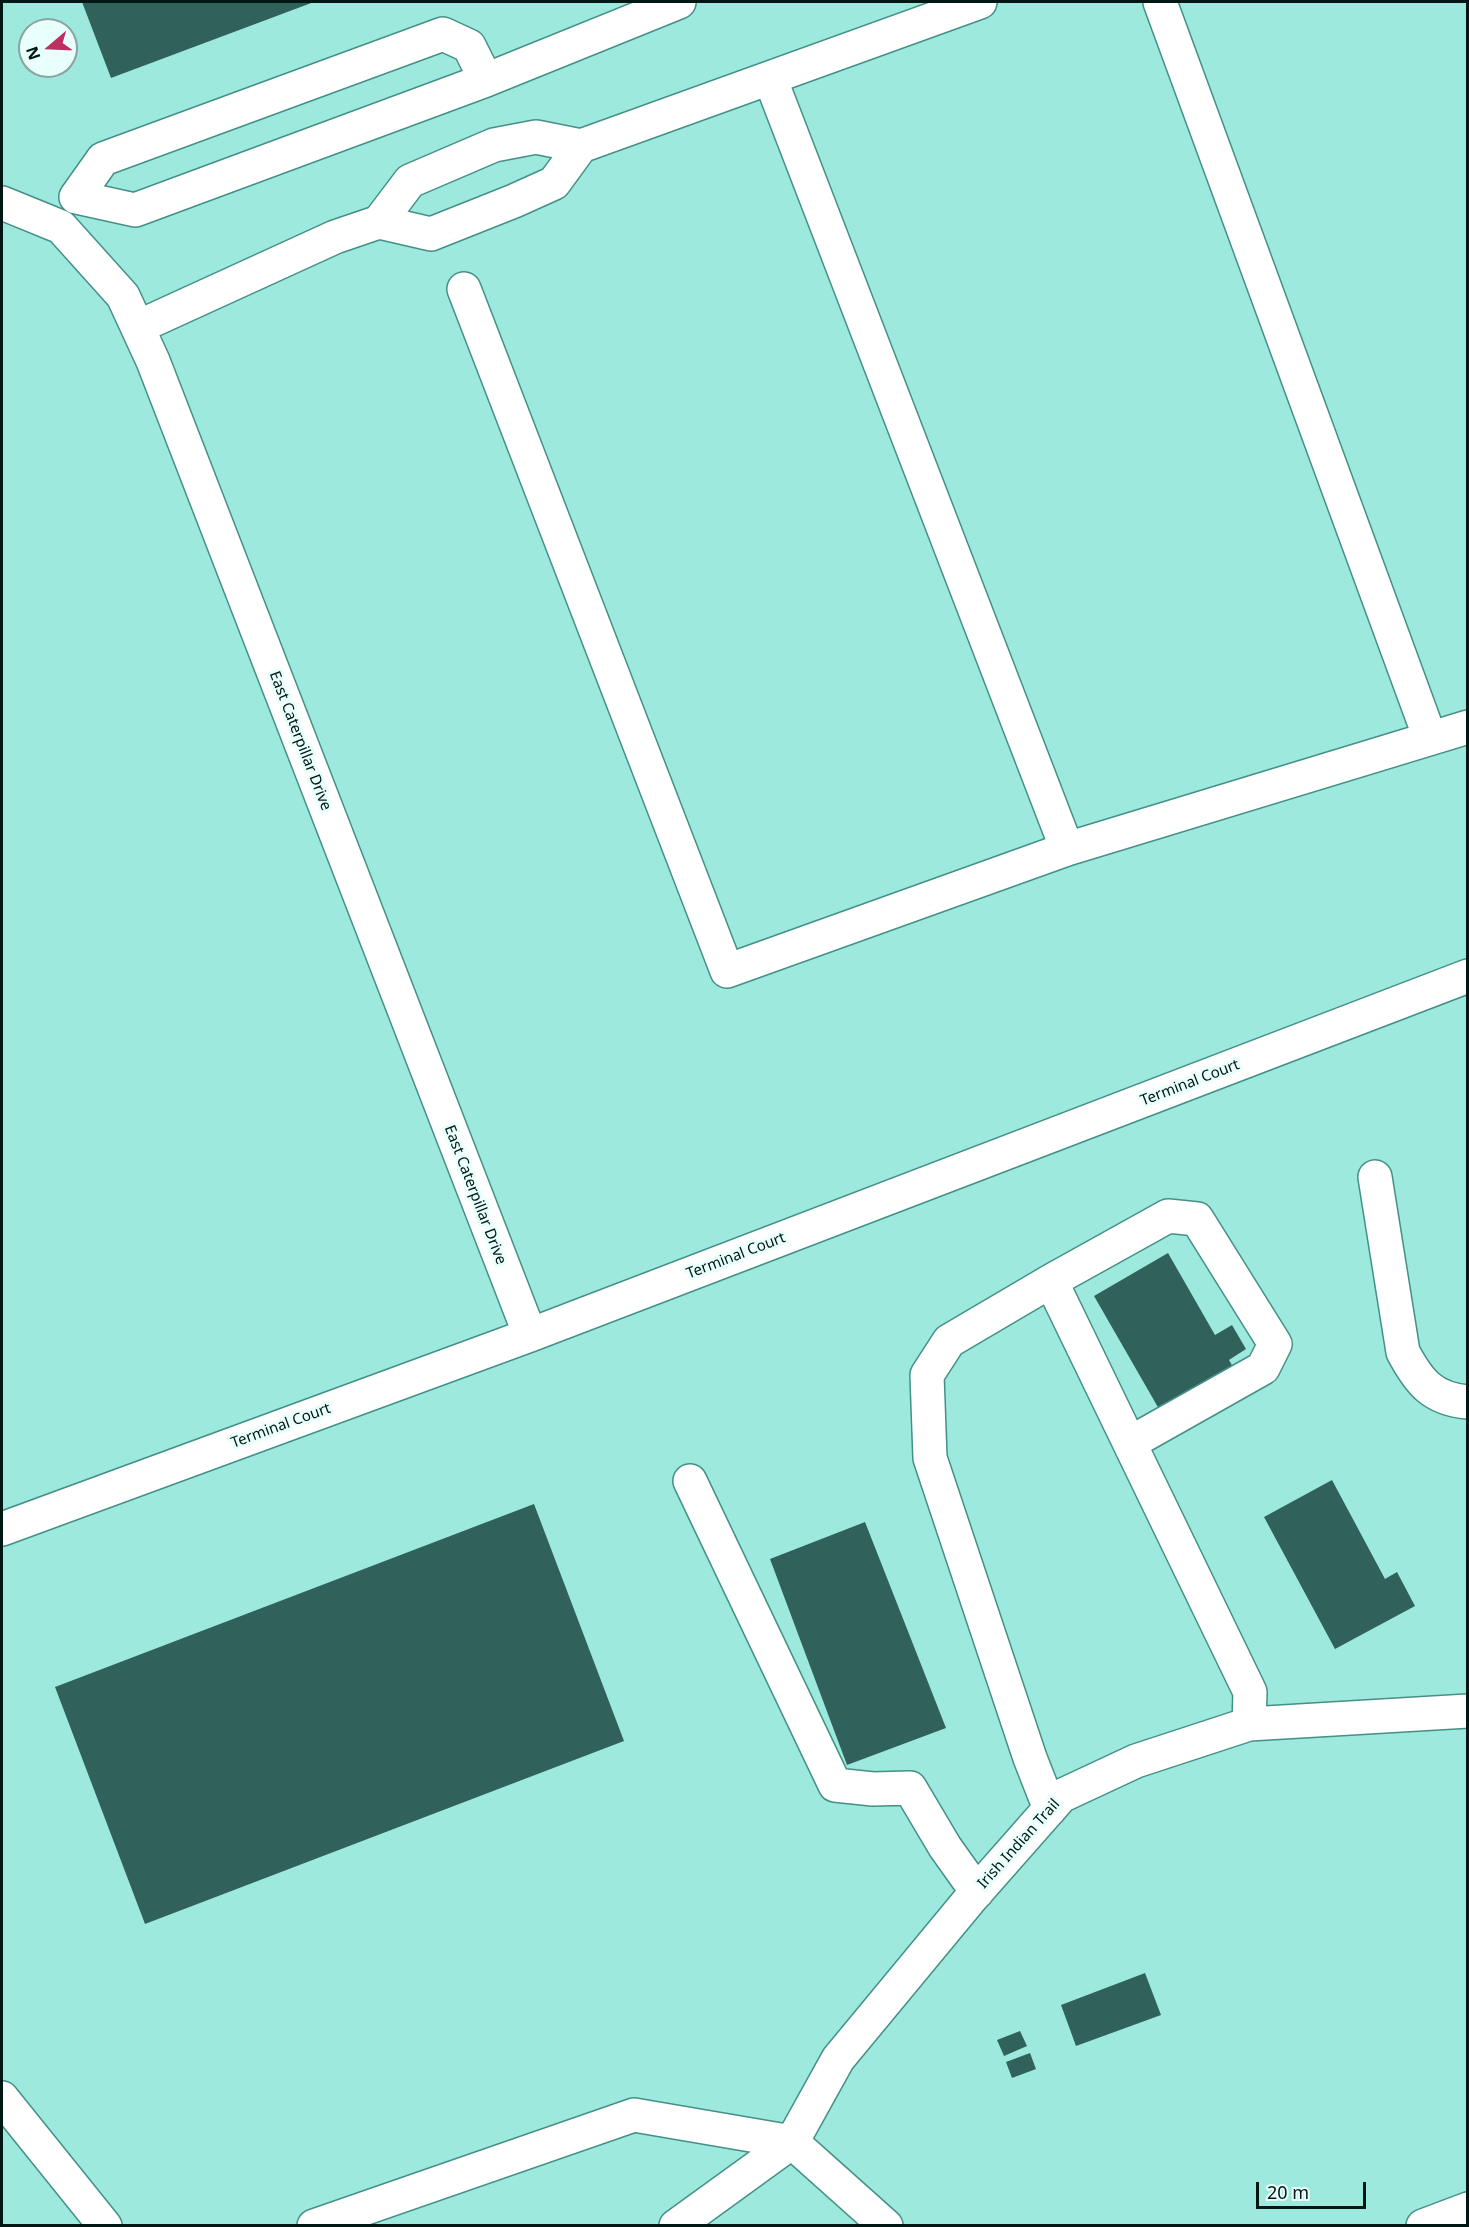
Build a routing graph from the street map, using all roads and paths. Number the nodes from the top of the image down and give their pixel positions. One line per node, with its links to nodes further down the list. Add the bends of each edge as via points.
1 (679, 2): 5 (street)
2 (980, 2): 4 (street)
3 (1160, 2): 14 (street)
4 (770, 78): 6 (street); 15 (street)
5 (486, 80): 7 (street, via 135,210); 7 (street, via 469,46 443,33 104,159)
6 (581, 146): 10 (street, via 536,137 494,145 410,181); 10 (street, via 554,183 431,234)
7 (76, 196): 9 (street)
8 (2, 203): 9 (street, East Caterpillar Drive)
9 (33, 217): 12 (street, East Caterpillar Drive, via 61,227 123,296)
10 (379, 222): 12 (street, via 335,237)
11 (464, 289): 15 (street, via 727,971)
12 (138, 327): 19 (street, East Caterpillar Drive)
13 (1467, 727): 14 (street)
14 (1430, 738): 15 (street)
15 (1067, 849)
16 (1467, 976): 19 (street, Terminal Court)
17 (1375, 1177): 20 (street, via 1403,1352 1415,1375 1430,1390 1450,1401)
18 (1052, 1281): 21 (street); 21 (street, via 1168,1216 1197,1219 1275,1344 1263,1368); 26 (street, via 949,1341 927,1375 930,1458)
19 (530, 1335): 23 (street, Terminal Court)
20 (1467, 1402)
21 (1130, 1443): 25 (street, via 1250,1692)
22 (690, 1480): 27 (street, via 835,1785 910,1788)
23 (2, 1529)
24 (1467, 1711): 25 (street, Irish Indian Trail)
25 (1249, 1724): 26 (street, Irish Indian Trail, via 1136,1761 1061,1796)
26 (1050, 1809): 27 (street, Irish Indian Trail)
27 (977, 1892): 29 (street, Irish Indian Trail, via 838,2059)
28 (2, 2098): 31 (street)
29 (792, 2142): 32 (street, via 634,2115); 33 (street); 34 (street)
30 (1467, 2209): 35 (street)
31 (105, 2226)
32 (314, 2226)
33 (676, 2226)
34 (886, 2226)
35 (1423, 2226)

